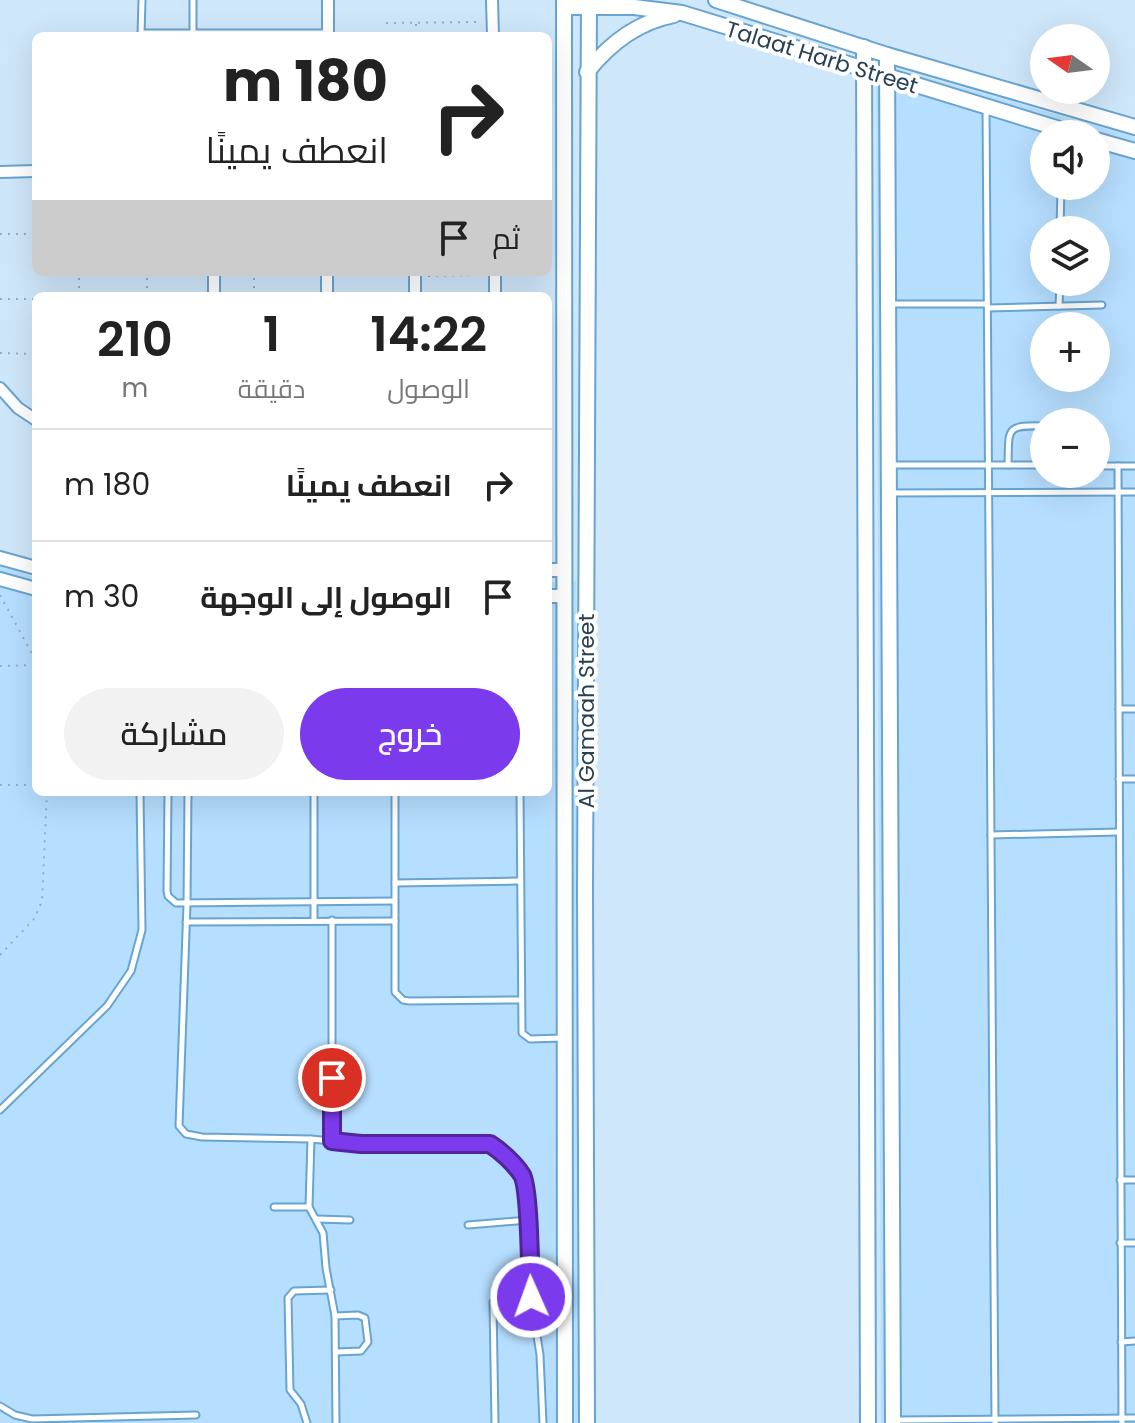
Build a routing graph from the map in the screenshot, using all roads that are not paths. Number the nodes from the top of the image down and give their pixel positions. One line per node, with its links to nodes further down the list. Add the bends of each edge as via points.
1 (142, 0): 9 (lane)
2 (193, 0): 10 (lane)
3 (328, 0): 11 (street)
4 (492, 0): 12 (street)
5 (716, 0): 13 (main road, Talaat Harb Street)
6 (564, 4): 7 (main road, Talaat Harb Street); 51 (main road, Al Gamaah Street)
7 (589, 4): 8 (main road, Talaat Harb Street); 16 (main road, Al Gamaah Street)
8 (682, 13): 15 (main road, Talaat Harb Street); 16 (main road, via 629,32)
9 (141, 32)
10 (193, 32)
11 (328, 32)
12 (493, 32)
13 (864, 47): 14 (main road, Talaat Harb Street); 15 (main road)
14 (887, 55): 17 (main road); 20 (main road, Talaat Harb Street)
15 (864, 70): 17 (main road, Talaat Harb Street); 25 (main road)
16 (587, 72): 71 (main road, Al Gamaah Street)
17 (888, 78): 18 (main road, Talaat Harb Street); 26 (main road)
18 (986, 107): 19 (main road, Talaat Harb Street); 30 (lane)
19 (1030, 121)
20 (1135, 127)
21 (1110, 144): 22 (main road)
22 (1135, 151)
23 (32, 171): 24 (street)
24 (0, 172)
25 (865, 224): 26 (main road); 36 (main road)
26 (888, 224): 28 (main road)
27 (1059, 296): 31 (lane)
28 (888, 304): 30 (lane); 37 (main road)
29 (1102, 305): 31 (lane)
30 (988, 306): 31 (lane); 35 (lane)
31 (1059, 306)
32 (0, 388): 33 (street)
33 (32, 417)
34 (1030, 425): 38 (lane, via 1012,429)
35 (989, 464): 37 (lane); 38 (lane); 44 (lane)
36 (864, 465): 37 (main road); 46 (main road)
37 (888, 465): 47 (main road)
38 (1008, 465): 39 (lane)
39 (1030, 465)
40 (1110, 466): 41 (lane)
41 (1118, 466): 42 (lane); 43 (lane)
42 (1135, 466)
43 (1118, 491): 44 (lane); 45 (lane); 56 (lane)
44 (989, 492): 47 (lane); 67 (lane)
45 (1135, 492)
46 (864, 493): 47 (main road); 105 (main road)
47 (889, 493): 106 (main road)
48 (0, 558): 49 (street)
49 (32, 567)
50 (552, 570): 51 (street)
51 (564, 570): 55 (main road, Al Gamaah Street)
52 (0, 579): 53 (street)
53 (32, 588)
54 (552, 596): 55 (street)
55 (564, 596): 70 (main road, Al Gamaah Street)
56 (1119, 709): 57 (lane); 58 (lane)
57 (1135, 709)
58 (1119, 779): 59 (lane); 66 (lane)
59 (1135, 779)
60 (140, 796): 81 (lane, via 142,930 131,971 107,1006)
61 (168, 796): 74 (lane, via 167,891 172,900)
62 (188, 796): 74 (lane)
63 (314, 796): 73 (lane)
64 (395, 796): 69 (lane)
65 (520, 796): 68 (lane)
66 (1119, 832): 67 (lane); 84 (lane)
67 (991, 835): 107 (lane)
68 (520, 881): 69 (lane); 79 (lane)
69 (395, 883): 72 (lane)
70 (564, 891): 71 (main road); 80 (main road, Al Gamaah Street)
71 (585, 891): 114 (main road, Al Gamaah Street)
72 (395, 901): 73 (lane); 77 (lane)
73 (314, 902): 74 (lane); 75 (lane)
74 (187, 904): 78 (lane)
75 (314, 920): 76 (lane); 78 (lane)
76 (332, 920): 77 (lane); 83 (lane)
77 (395, 921): 79 (lane, via 395,992 403,1000)
78 (186, 922): 82 (lane, via 179,1126 186,1134 202,1137)
79 (521, 1000): 80 (lane, via 524,1036)
80 (564, 1038): 96 (main road, Al Gamaah Street)
81 (0, 1110)
82 (311, 1139): 83 (lane); 87 (lane)
83 (332, 1141): 90 (lane, via 490,1144 523,1177)
84 (1120, 1180): 85 (lane); 92 (lane)
85 (1135, 1180)
86 (274, 1207): 87 (lane)
87 (309, 1207): 88 (lane)
88 (315, 1219): 89 (lane); 94 (lane, via 323,1233)
89 (350, 1220)
90 (528, 1220): 91 (lane); 95 (lane)
91 (468, 1225)
92 (1120, 1243): 93 (lane); 99 (lane)
93 (1135, 1243)
94 (331, 1290): 97 (lane); 109 (lane, via 294,1291 288,1298 290,1390)
95 (531, 1297): 96 (lane); 111 (lane, via 501,1295 493,1302); 112 (lane)
96 (565, 1298): 113 (main road, Al Gamaah Street)
97 (335, 1316): 100 (lane); 100 (lane, via 365,1318 368,1342 361,1351)
98 (1135, 1341): 99 (lane)
99 (1121, 1342): 108 (lane)
100 (337, 1352): 110 (lane)
101 (0, 1406): 104 (lane, via 32,1419)
102 (196, 1415): 104 (lane)
103 (1135, 1418): 108 (lane)
104 (98, 1420)
105 (868, 1421): 106 (main road)
106 (893, 1421): 107 (lane)
107 (995, 1421): 108 (lane)
108 (1122, 1421)
109 (307, 1423)
110 (336, 1423)
111 (495, 1423)
112 (543, 1423)
113 (565, 1423)
114 (587, 1423)

